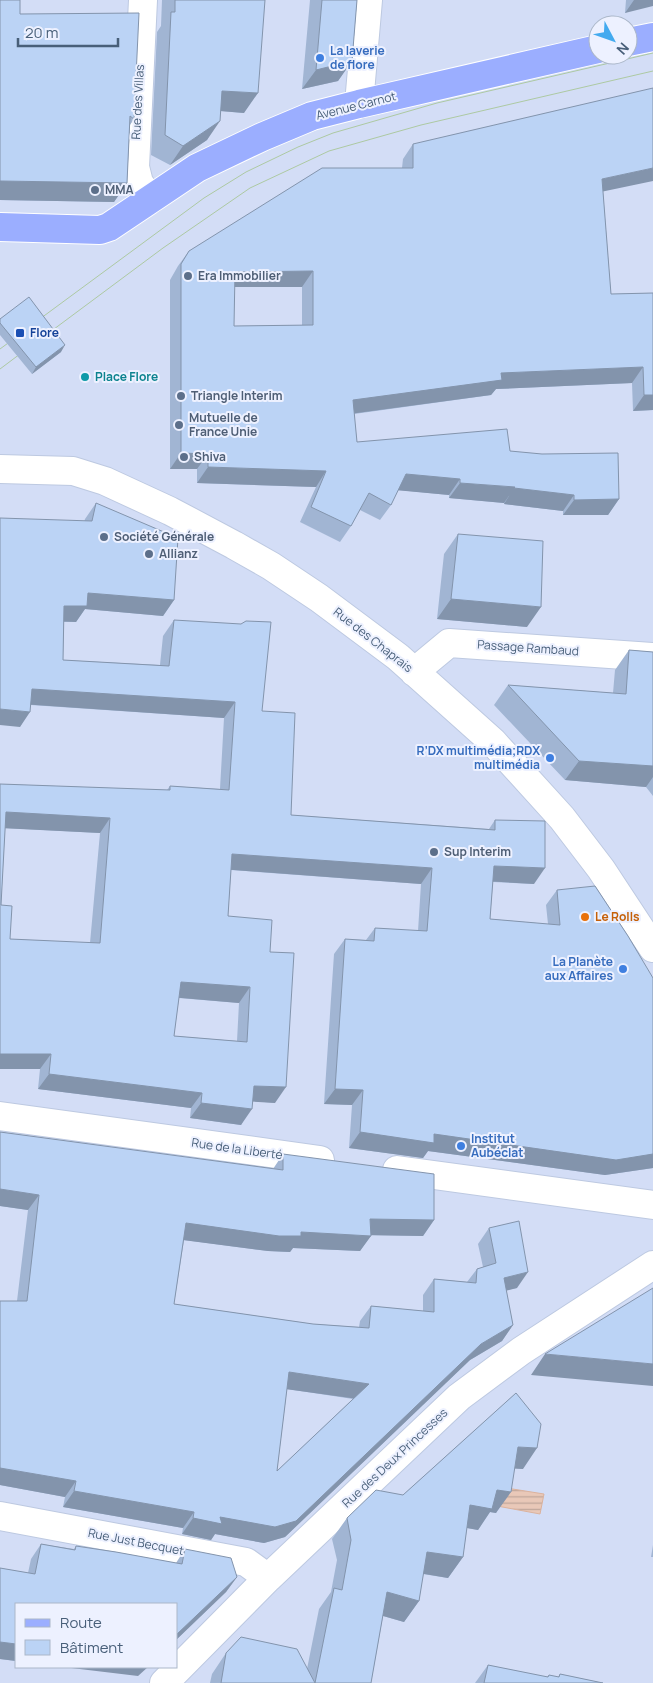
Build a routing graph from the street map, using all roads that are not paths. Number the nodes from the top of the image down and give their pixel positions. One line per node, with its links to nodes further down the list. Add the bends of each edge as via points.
1 (143, 0): 7 (street, Rue des Villas, via 135,167)
2 (368, 0): 6 (street)
3 (653, 37): 4 (main road)
4 (638, 40)
5 (588, 51): 6 (main road, Avenue Carnot)
6 (359, 104): 7 (main road, Avenue Carnot, via 312,116 262,137 197,168)
7 (141, 205): 8 (main road, via 100,230)
8 (0, 227)
9 (0, 469): 11 (street, Rue des Chaprais, via 73,471 105,481 170,511 294,581)
10 (653, 657): 11 (street, Passage Rambaud, via 450,642)
11 (414, 672): 12 (street, Rue des Chaprais, via 493,742 562,818 601,869)
12 (653, 948)
13 (0, 1116): 14 (street, Rue de la Liberté)
14 (340, 1162)
15 (369, 1166): 16 (street)
16 (653, 1205)
17 (653, 1265): 19 (street, Rue des Deux Princesses, via 521,1351 459,1397)
18 (0, 1516): 19 (street, Rue Just Becquet, via 246,1562)
19 (268, 1578): 20 (street, Rue des Deux Princesses)
20 (164, 1683)

